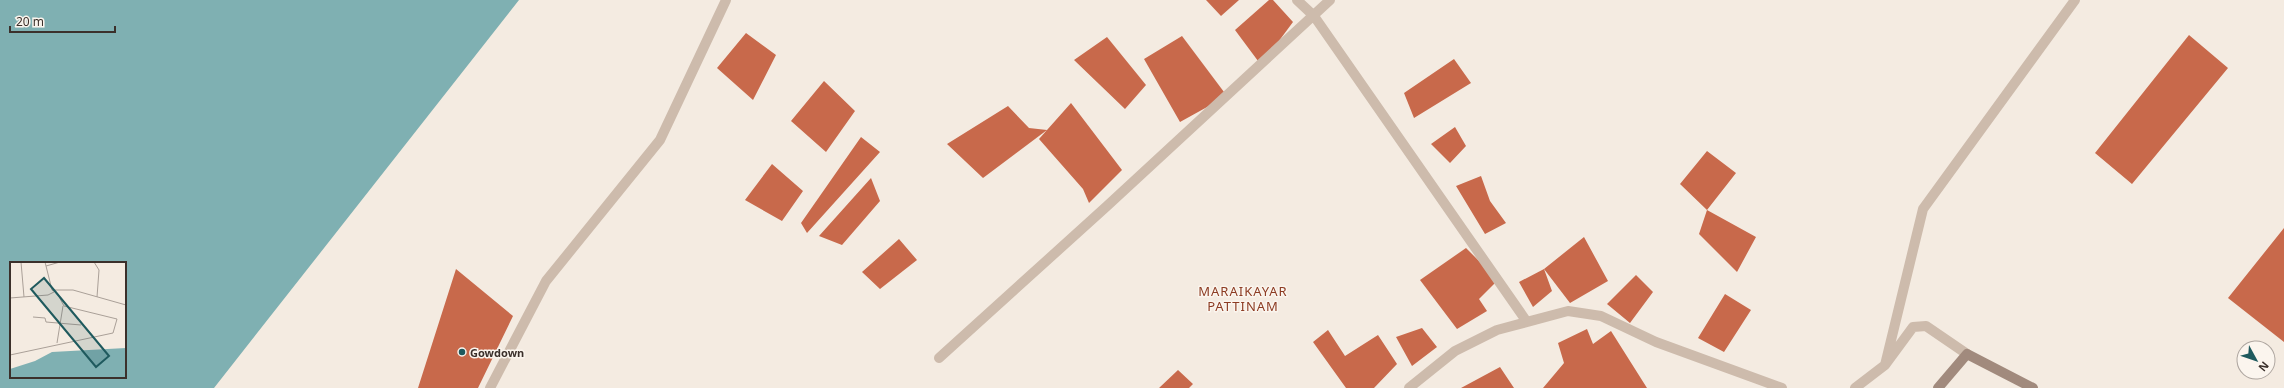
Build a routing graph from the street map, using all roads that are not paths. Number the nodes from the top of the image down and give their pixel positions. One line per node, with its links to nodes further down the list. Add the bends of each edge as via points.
1 (726, 0): 10 (street, via 660,140 546,281)
2 (1297, 0): 5 (street)
3 (1330, 0): 5 (street)
4 (2075, 0): 9 (street, via 1923,209)
5 (1314, 16): 6 (street); 8 (street)
6 (1527, 322): 11 (street, via 1497,330 1455,351); 12 (street, via 1568,311 1601,316 1656,342)
7 (1967, 354): 9 (street, via 1926,326 1912,327); 14 (street); 15 (street)
8 (940, 358)
9 (1885, 365): 13 (street)
10 (490, 388)
11 (1408, 388)
12 (1782, 388)
13 (1855, 388)
14 (1938, 388)
15 (2033, 388)

